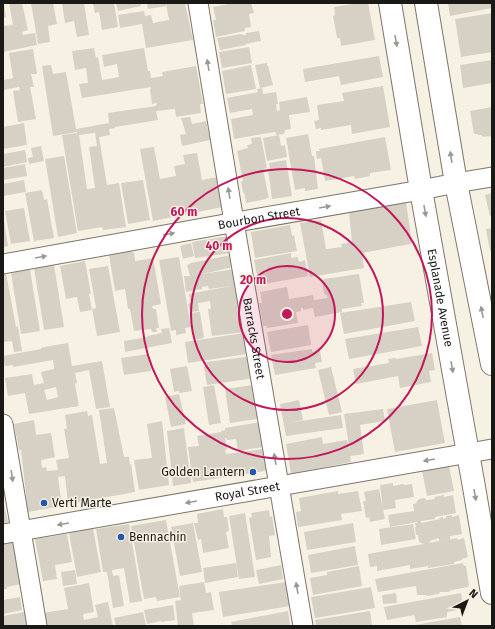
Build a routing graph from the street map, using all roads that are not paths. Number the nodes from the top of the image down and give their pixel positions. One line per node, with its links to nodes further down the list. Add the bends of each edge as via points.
1 (198, 3): 7 (street, Barracks Street, one-way to 1)
2 (390, 3): 6 (street, Esplanade Avenue, one-way to 6)
3 (426, 3): 5 (street, one-way to 3)
4 (492, 177): 5 (street, Bourbon Street)
5 (456, 183): 6 (street, Bourbon Street); 9 (street, one-way to 5)
6 (421, 190): 7 (street, Bourbon Street, one-way to 6); 12 (street, Esplanade Avenue, one-way to 12)
7 (234, 222): 8 (street, Bourbon Street, one-way to 7); 13 (street, Barracks Street, one-way to 7)
8 (3, 264)
9 (492, 364)
10 (3, 424): 14 (street, one-way to 14)
11 (492, 449): 12 (street, Royal Street)
12 (468, 453): 13 (street, Royal Street, one-way to 13); 15 (street, Esplanade Avenue, one-way to 15)
13 (279, 486): 14 (street, Royal Street, one-way to 14); 17 (street, Barracks Street, one-way to 13)
14 (12, 533): 16 (street)
15 (492, 593)
16 (36, 626)
17 (303, 626)

